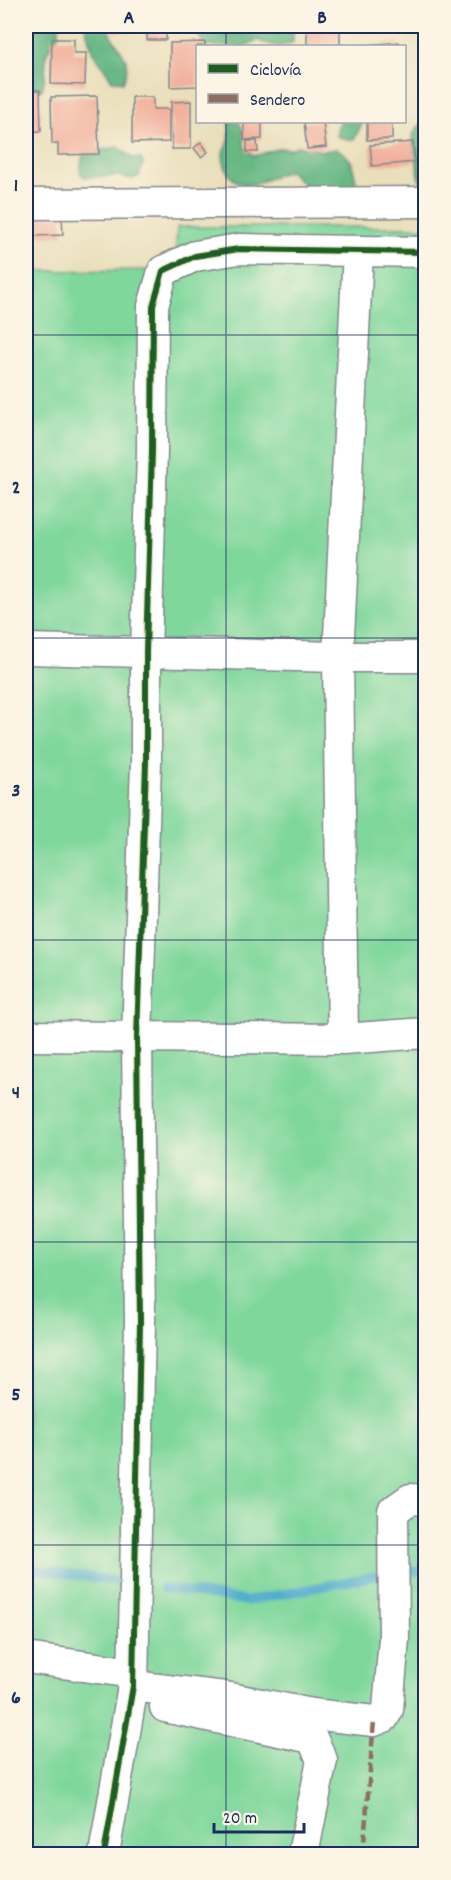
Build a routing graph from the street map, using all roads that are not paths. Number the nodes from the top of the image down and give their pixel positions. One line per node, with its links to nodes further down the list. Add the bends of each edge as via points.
1 (426, 202): 2 (street)
2 (26, 204)
3 (358, 251): 4 (street); 6 (street, via 239,249 195,256 163,271 153,306); 7 (street)
4 (426, 252)
5 (26, 649): 6 (street)
6 (146, 652): 7 (street); 11 (street)
7 (338, 657): 8 (street); 12 (street)
8 (426, 657)
9 (426, 1033): 12 (street)
10 (26, 1036): 11 (street)
11 (137, 1038): 12 (street); 15 (street, via 140,1322)
12 (343, 1039)
13 (426, 1500): 15 (street, via 410,1499 393,1511 394,1639 388,1709 384,1716 374,1722 225,1697)
14 (26, 1658): 15 (street)
15 (132, 1687): 16 (street); 17 (street, via 312,1738 322,1760)
16 (104, 1854)
17 (303, 1854)

